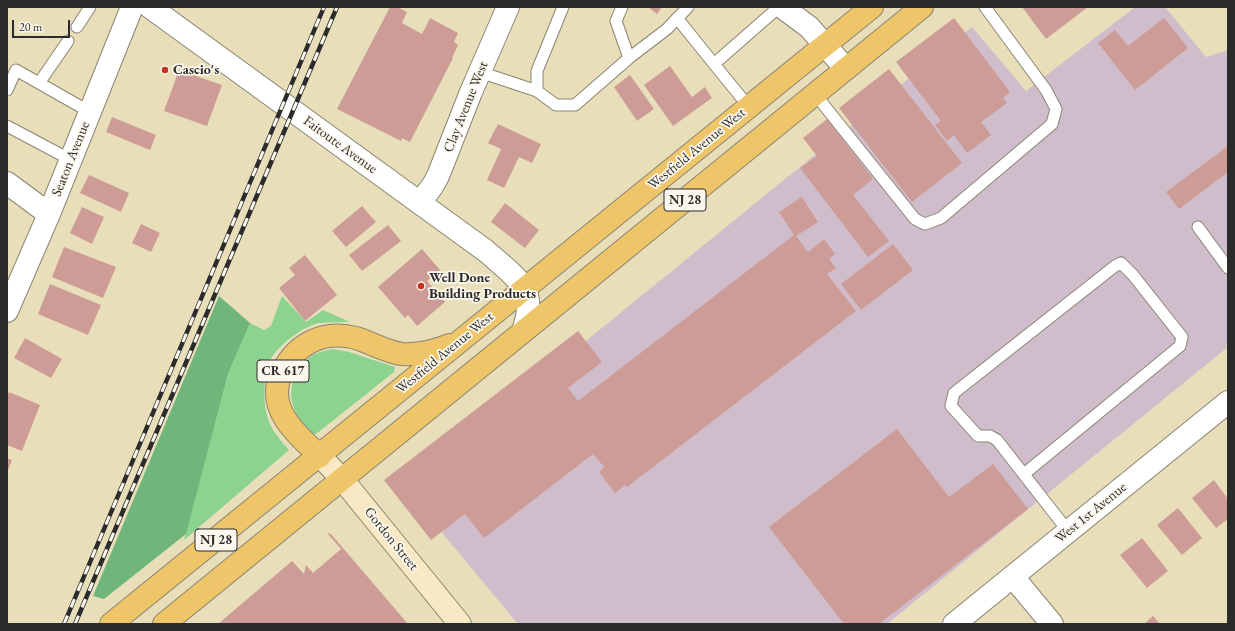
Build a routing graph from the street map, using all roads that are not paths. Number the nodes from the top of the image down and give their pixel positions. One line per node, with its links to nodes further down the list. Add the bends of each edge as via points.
1 (90, 7): 14 (lane)
2 (132, 7): 26 (street, Seaton Avenue)
3 (150, 7): 30 (street, Faitoute Avenue)
4 (508, 7): 20 (street, Clay Avenue West)
5 (563, 7): 23 (lane, via 537,72)
6 (622, 7): 17 (lane, via 616,21)
7 (688, 7): 13 (lane)
8 (779, 7): 18 (lane)
9 (782, 7): 16 (street, via 809,27)
10 (872, 7): 16 (main road, Westfield Avenue West / NJ 28)
11 (922, 7): 19 (main road, NJ 28)
12 (984, 7): 24 (lane, via 1046,90 1056,109 1052,124 941,218 924,224 915,219)
13 (677, 18): 17 (lane, via 667,29); 18 (lane)
14 (77, 28)
15 (68, 40): 21 (lane)
16 (826, 45): 19 (street); 25 (main road, Westfield Avenue West / NJ 28)
17 (629, 58): 23 (lane, via 575,105 556,105)
18 (714, 64): 25 (lane)
19 (846, 69): 24 (main road, NJ 28)
20 (480, 72): 23 (lane); 30 (street, Clay Avenue West, via 434,186)
21 (39, 83): 22 (lane, via 16,70); 26 (lane)
22 (7, 90)
23 (537, 91)
24 (815, 94): 36 (main road, NJ 28)
25 (748, 107): 34 (main road, Westfield Avenue West / NJ 28)
26 (90, 112): 28 (street, Seaton Avenue)
27 (7, 126): 28 (lane)
28 (71, 160): 31 (street, Seaton Avenue)
29 (7, 183): 31 (street)
30 (420, 203): 34 (street, Faitoute Avenue, via 486,251)
31 (49, 214): 35 (street, Seaton Avenue)
32 (1198, 227): 33 (lane)
33 (1228, 268)
34 (524, 289): 36 (street, via 527,295 528,315); 37 (main road, Westfield Avenue West / NJ 28)
35 (7, 311)
36 (523, 331): 41 (main road, NJ 28)
37 (461, 340): 39 (main road, Westfield Avenue West / NJ 28); 39 (main road, CR 617, via 428,352 403,354 356,338 331,336 318,338 296,352 287,362 278,384 279,405 294,431)
38 (1228, 402): 42 (street, West 1st Avenue)
39 (320, 456): 41 (main road, Gordon Street / CR 617); 44 (main road, Westfield Avenue West / NJ 28)
40 (1024, 474): 40 (lane, via 997,440 990,436 978,436 951,406 954,393 1121,264 1133,275 1182,337 1180,346); 42 (lane)
41 (342, 479): 45 (main road, NJ 28); 46 (main road, Gordon Street / CR 617)
42 (1068, 531): 43 (street, West 1st Avenue)
43 (1013, 576): 47 (street, West 1st Avenue); 48 (street)
44 (111, 624)
45 (164, 624)
46 (460, 624)
47 (954, 624)
48 (1052, 624)

